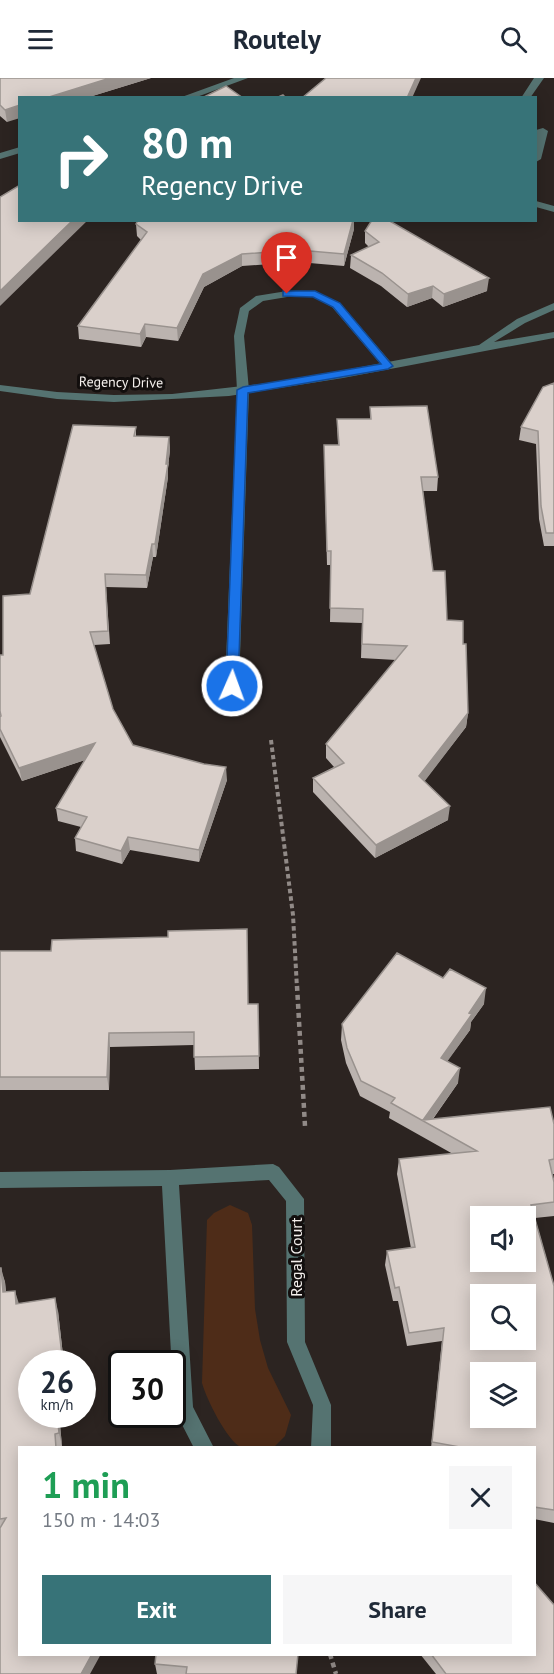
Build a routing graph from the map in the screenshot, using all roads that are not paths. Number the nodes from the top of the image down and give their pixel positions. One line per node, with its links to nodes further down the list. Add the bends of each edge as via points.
1 (243, 78): 3 (street)
2 (539, 78): 4 (street)
3 (189, 96)
4 (526, 96)
5 (538, 130): 6 (street)
6 (554, 137)
7 (18, 151): 8 (street)
8 (0, 156)
9 (537, 204): 10 (street)
10 (554, 209)
11 (554, 306): 13 (street, Regency Drive)
12 (554, 334): 13 (street, Regency Drive)
13 (479, 347): 14 (street, Regency Drive)
14 (388, 366): 16 (street, Regency Drive); 16 (street, via 336,305 315,294 260,298 244,310 239,336)
15 (0, 388): 16 (street, Regency Drive, via 38,395 155,399)
16 (243, 390): 17 (street)
17 (232, 686)
18 (170, 1178): 19 (street, Regal Court); 20 (street, via 184,1409); 21 (street, Regal Court, via 273,1172 295,1199 296,1342 322,1406)
19 (0, 1180)
20 (204, 1446)
21 (321, 1446)

